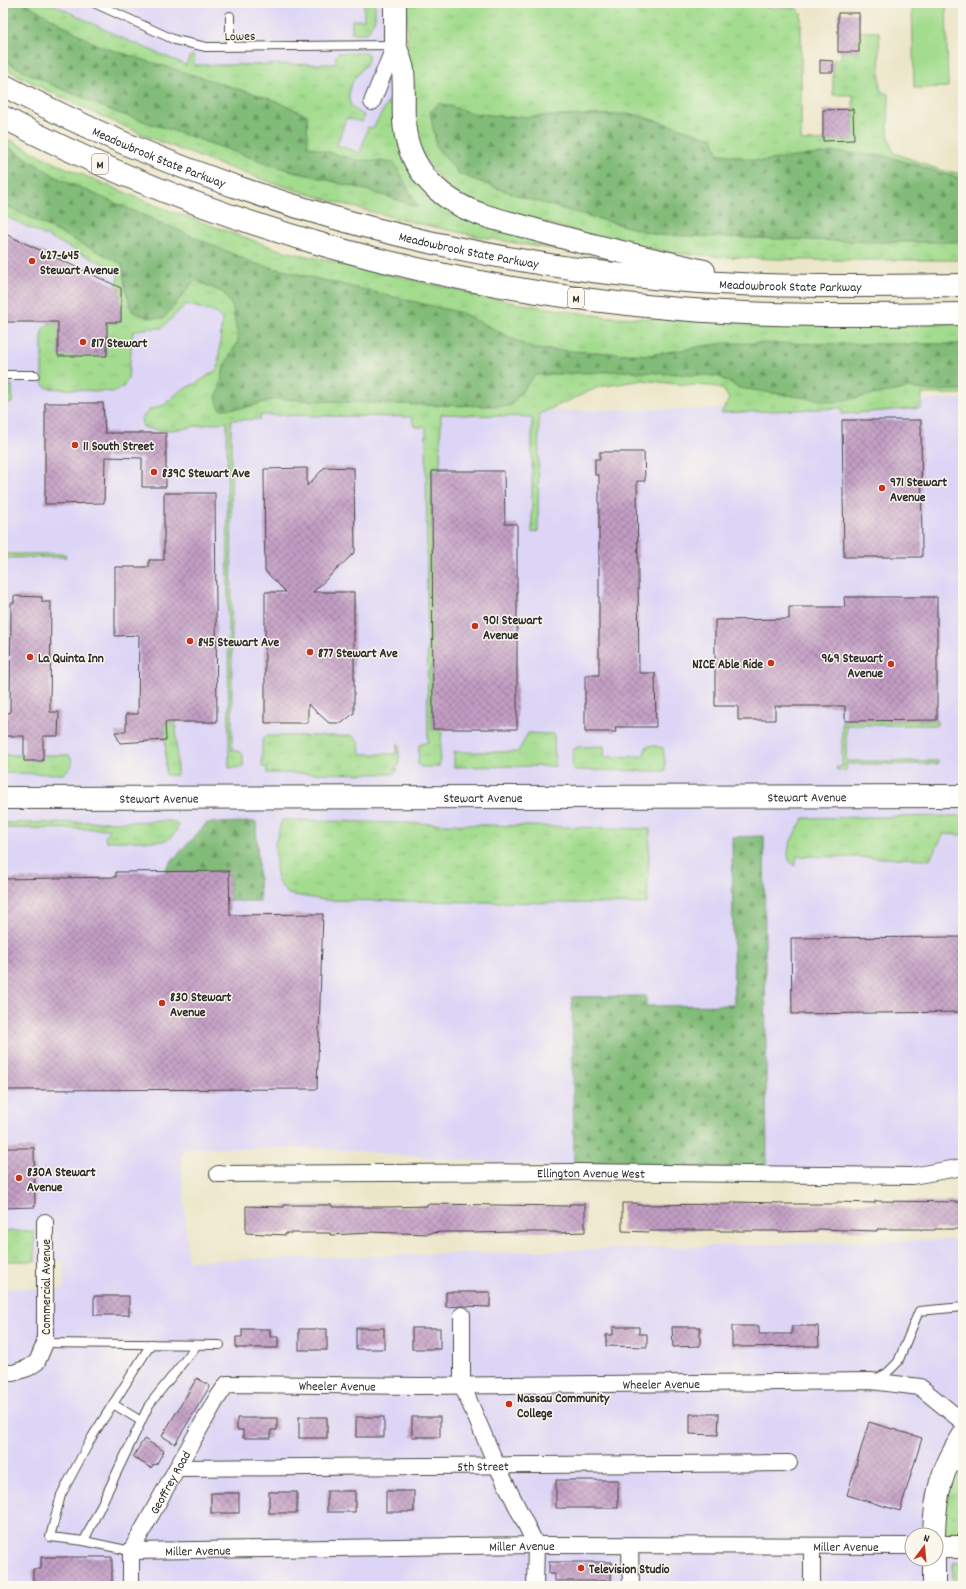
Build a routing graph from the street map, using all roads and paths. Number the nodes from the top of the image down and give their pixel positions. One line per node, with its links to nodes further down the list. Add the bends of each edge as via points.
1 (94, 3): 5 (lane, Lowes, via 175,40 206,46)
2 (395, 3): 4 (main road)
3 (230, 16): 5 (lane)
4 (395, 45): 5 (lane, Lowes); 7 (street); 9 (main road, via 402,70 403,124 409,148 427,179 453,202 479,214 576,242)
5 (230, 46)
6 (3, 85): 9 (main road, Meadowbrook State Parkway / M, via 89,128 165,160 252,192 372,228 445,246 565,267 673,280)
7 (372, 102)
8 (3, 117): 11 (main road, M, via 108,168 200,204 340,249 442,274 580,298 680,309 778,314)
9 (770, 285): 10 (main road, Meadowbrook State Parkway / M)
10 (963, 285)
11 (963, 314)
12 (3, 375): 13 (lane)
13 (36, 375)
14 (963, 796): 15 (main road, Stewart Avenue)
15 (3, 798)
16 (963, 1167): 17 (street, Ellington Avenue West, via 912,1176 582,1172)
17 (218, 1174)
18 (45, 1222): 21 (street, Commercial Avenue)
19 (963, 1308): 26 (lane, via 919,1311 898,1362 887,1373)
20 (462, 1316): 28 (street)
21 (45, 1343): 22 (lane); 25 (street, Commercial Avenue, via 37,1362 13,1373)
22 (151, 1344): 23 (lane); 29 (lane)
23 (197, 1345): 24 (lane); 30 (lane, via 149,1405)
24 (220, 1345)
25 (3, 1372)
26 (871, 1381): 28 (street, Wheeler Avenue); 31 (street, Wheeler Avenue, via 920,1387)
27 (227, 1384): 28 (street, Wheeler Avenue); 35 (street, Geoffrey Road)
28 (462, 1385): 34 (street)
29 (113, 1404): 30 (lane); 37 (lane, via 61,1495 50,1537)
30 (141, 1421): 37 (lane)
31 (963, 1422)
32 (963, 1436): 36 (main road, via 948,1460 938,1490)
33 (789, 1463): 34 (street, 5th Street)
34 (497, 1466): 35 (street, 5th Street); 38 (street)
35 (177, 1468): 44 (street, Geoffrey Road)
36 (934, 1527)
37 (84, 1541): 44 (lane)
38 (536, 1545): 39 (street, Miller Avenue); 44 (street, Miller Avenue); 47 (street)
39 (630, 1546): 40 (street, Miller Avenue); 48 (street)
40 (812, 1546): 41 (street, Miller Avenue); 49 (street)
41 (904, 1546)
42 (963, 1546): 43 (main road)
43 (944, 1547)
44 (132, 1551): 46 (street, Geoffrey Road)
45 (934, 1567): 50 (main road)
46 (131, 1586)
47 (536, 1586)
48 (631, 1586)
49 (812, 1586)
50 (934, 1586)

